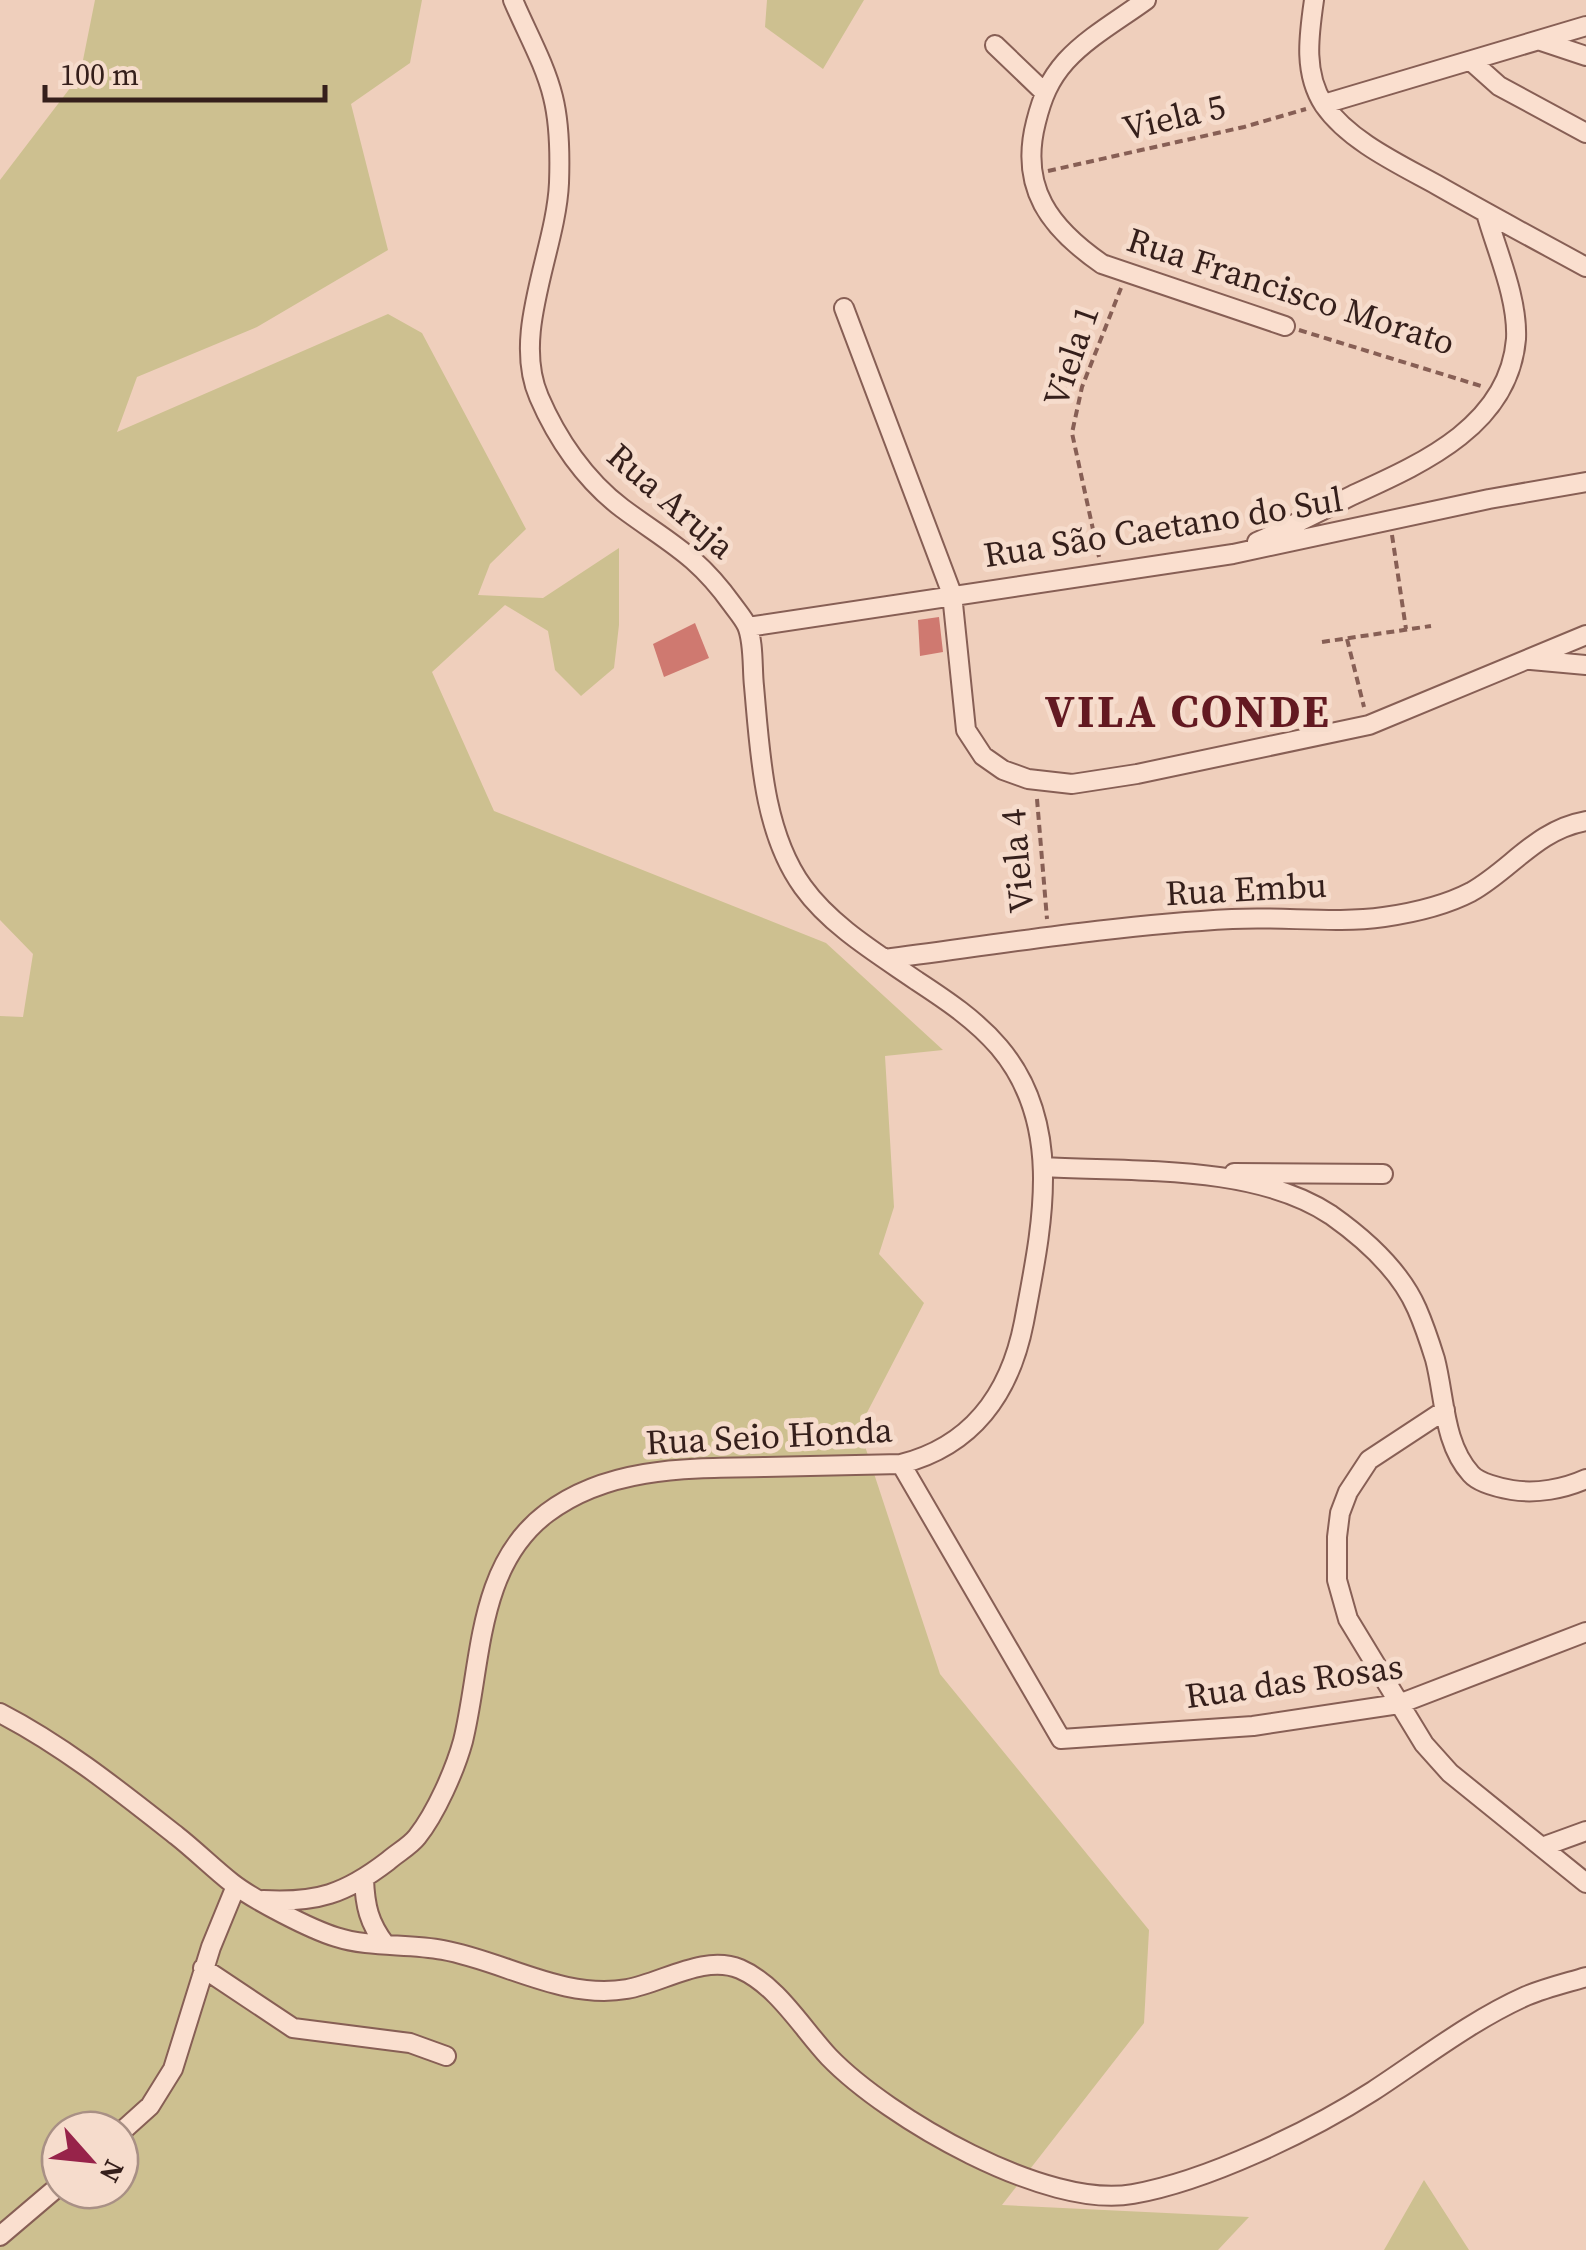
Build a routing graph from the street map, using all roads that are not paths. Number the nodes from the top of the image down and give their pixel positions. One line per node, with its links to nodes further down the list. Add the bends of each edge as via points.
1 (513, 0): 19 (street, Rua Aruja, via 552,94 559,135 558,189 530,334 536,392 590,480 710,574)
2 (1146, 0): 9 (street, Rua Francisco Morato, via 1068,59)
3 (1314, 0): 10 (street, via 1310,72)
4 (1586, 26): 5 (street)
5 (1540, 40): 7 (street); 8 (street)
6 (996, 45): 9 (street)
7 (1586, 56)
8 (1470, 61): 10 (street); 11 (street, via 1499,86)
9 (1044, 92): 15 (street, Rua Francisco Morato, via 1028,151 1053,222 1076,246 1127,274)
10 (1324, 104): 12 (street, via 1348,130)
11 (1586, 133)
12 (1486, 213): 13 (street); 17 (street, via 1516,337 1499,392 1475,424 1431,459)
13 (1586, 267)
14 (844, 308): 18 (street)
15 (1285, 326)
16 (1586, 482): 17 (street, Rua São Caetano do Sul)
17 (1233, 554): 18 (street, Rua São Caetano do Sul)
18 (952, 594): 19 (street, Rua São Caetano do Sul); 21 (street, via 966,730 982,756 1035,780 1072,784 1137,774 1369,724)
19 (748, 627): 24 (street, via 759,745 786,860 827,914)
20 (1586, 636): 21 (street)
21 (1525, 660): 22 (street)
22 (1586, 665)
23 (1586, 821): 24 (street, Rua Embu, via 1527,847 1472,892 1382,917 1234,918)
24 (885, 959): 25 (street, Rua Seio Honda, via 957,1008 998,1046 1039,1125)
25 (1043, 1167): 26 (street); 29 (street, Rua Seio Honda, via 1042,1226 1008,1371 987,1412 954,1445)
26 (1214, 1173): 27 (street); 28 (street, via 1294,1195 1372,1247 1416,1306)
27 (1383, 1174)
28 (1445, 1410): 30 (street, via 1452,1444 1472,1476 1529,1493); 32 (street, via 1369,1460 1340,1513 1337,1580 1348,1619)
29 (901, 1464): 32 (street, Rua das Rosas, via 1061,1739 1253,1726); 36 (street, Rua Seio Honda, via 668,1470 593,1488 547,1513 501,1568 450,1778 416,1838)
30 (1586, 1479)
31 (1586, 1632): 32 (street, Rua das Rosas)
32 (1400, 1704): 35 (street, via 1450,1773)
33 (0, 1712): 38 (street, via 68,1752)
34 (1586, 1831): 35 (street)
35 (1542, 1848): 37 (street)
36 (364, 1879): 39 (street, Rua Seio Honda, via 314,1900); 40 (street, via 367,1912)
37 (1586, 1883)
38 (236, 1886): 39 (street); 41 (street)
39 (263, 1900): 40 (street, via 340,1938)
40 (385, 1944): 42 (street, via 442,1950 595,1991 648,1984 710,1964 735,1967 764,1984 862,2087 916,2124 1035,2182 1101,2196 1189,2178 1333,2116 1526,1996)
41 (203, 1968): 43 (street, via 293,2028 410,2043); 44 (street, via 174,2069)
42 (1586, 1976)
43 (446, 2056)
44 (140, 2115)
45 (40, 2202): 46 (street)
46 (0, 2236)

